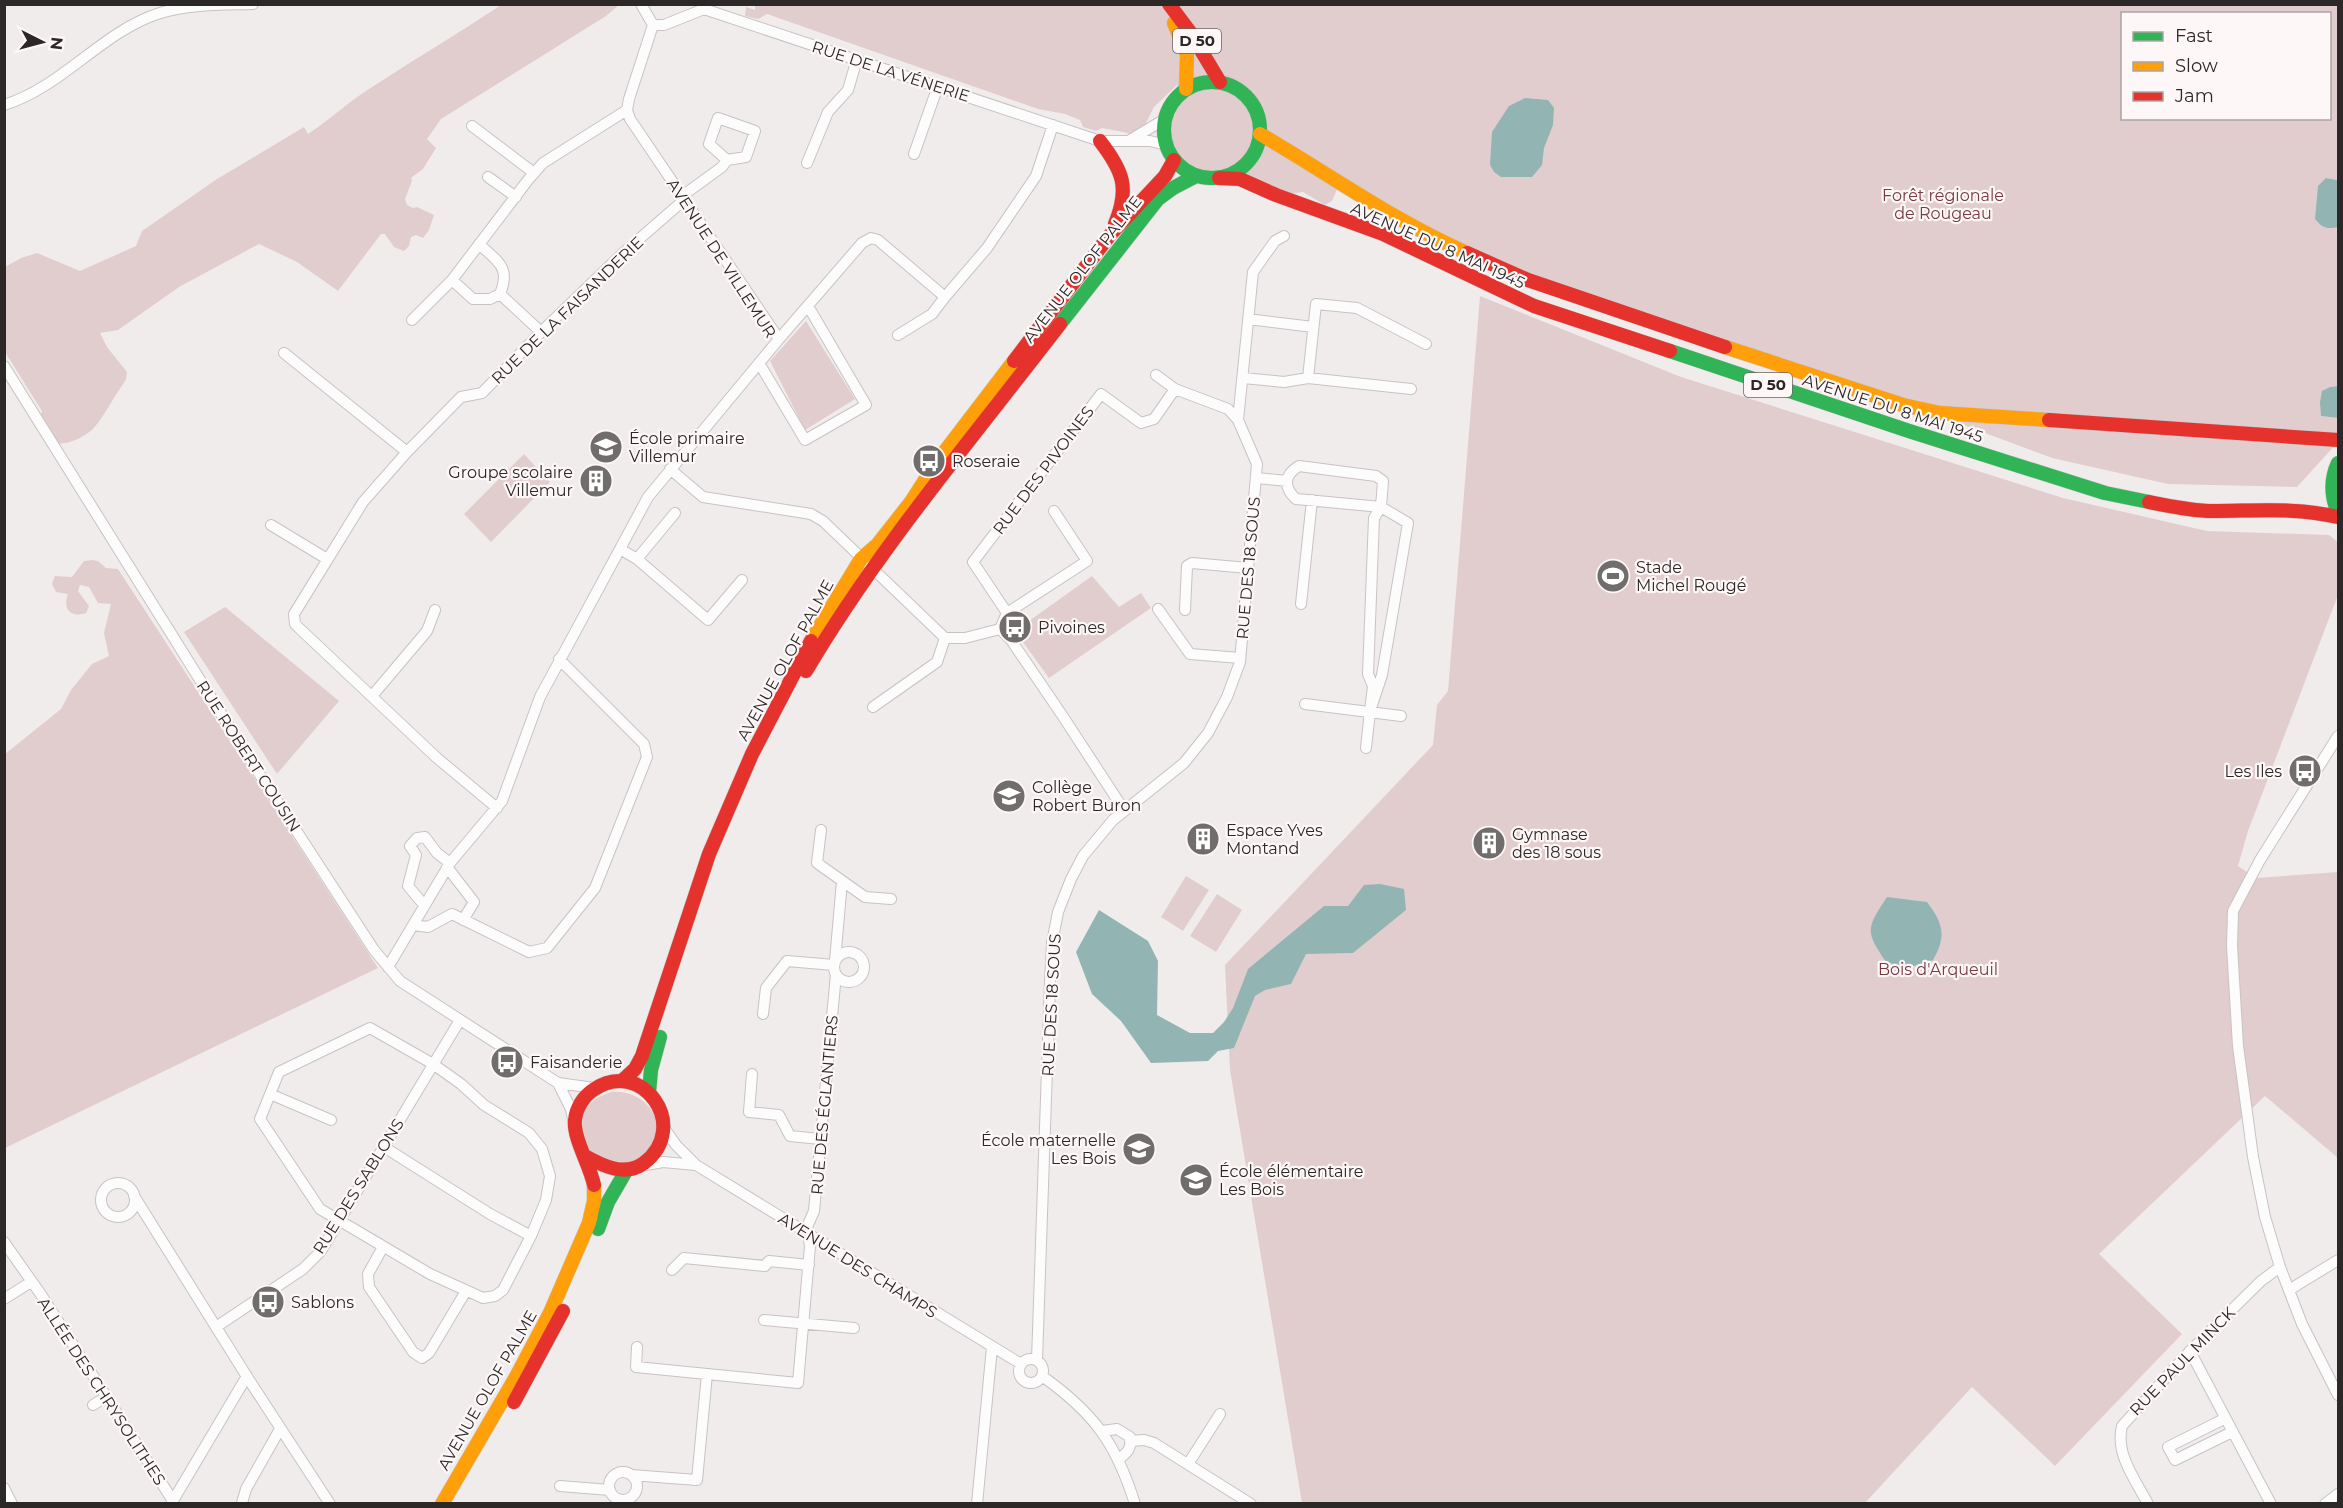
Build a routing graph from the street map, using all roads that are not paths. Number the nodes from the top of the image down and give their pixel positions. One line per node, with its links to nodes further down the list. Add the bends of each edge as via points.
1 (253, 4): 9 (street, via 158,14 120,33 44,86)
2 (641, 4): 4 (street)
3 (1168, 4): 6 (main road, D 50, via 1195,36); 8 (main road, D 50, via 1189,60)
4 (653, 25): 5 (street, RUE DE LA VÉNERIE, via 664,25 704,9); 10 (street)
5 (857, 59): 7 (street, RUE DE LA VÉNERIE); 21 (street, via 848,90 828,112)
6 (1220, 81): 8 (main road); 14 (main road, via 1247,95 1259,117)
7 (938, 87): 12 (street, RUE DE LA VÉNERIE); 18 (street)
8 (1185, 89): 11 (main road, via 1176,97)
9 (4, 105)
10 (627, 110): 22 (street, via 543,163); 27 (street, AVENUE DE VILLEMUR)
11 (1165, 119): 15 (street, RUE DE LA VÉNERIE); 17 (main road)
12 (1053, 125): 16 (street, RUE DE LA VÉNERIE); 33 (street, via 1036,176 987,248)
13 (472, 126): 22 (street)
14 (1260, 134): 25 (main road, via 1257,149 1247,164); 51 (main road, D 50, via 1395,217 1528,280 1904,405 1952,414)
15 (1130, 140): 16 (street, RUE DE LA VÉNERIE); 17 (street, RUE DE LA VÉNERIE)
16 (1100, 141): 28 (main road, via 1121,170 1125,194)
17 (1166, 145): 20 (main road)
18 (914, 154)
19 (727, 160): 19 (street, RUE DE LA FAISANDERIE, via 746,157 755,131 718,118 709,144); 27 (street, RUE DE LA FAISANDERIE)
20 (1174, 160): 23 (main road); 28 (main road, AVENUE OLOF PALME, via 1165,176)
21 (807, 163)
22 (534, 173): 26 (street)
23 (1196, 176): 25 (main road); 68 (main road, AVENUE OLOF PALME, via 1158,200 1137,224)
24 (488, 177): 26 (street)
25 (1219, 178): 61 (main road, AVENUE DU 8 MAI 1945 / D 50, via 1240,179 1383,234 1534,306 2105,493 2211,511 2285,509)
26 (516, 196): 30 (street)
27 (683, 198): 38 (street, RUE DE LA FAISANDERIE); 40 (street, AVENUE DE VILLEMUR)
28 (1108, 236): 66 (main road, AVENUE OLOF PALME, via 891,527)
29 (1284, 236): 35 (street, via 1275,241 1253,272)
30 (479, 244): 31 (street); 32 (street, via 503,268 506,281)
31 (452, 280): 32 (street, via 473,299 490,299); 36 (street)
32 (500, 294): 38 (street)
33 (945, 297): 34 (street, via 871,238 862,243); 39 (street, via 932,314)
34 (808, 306): 40 (street); 43 (street, via 866,405 805,440)
35 (1248, 319): 37 (street); 46 (street)
36 (412, 320)
37 (1313, 327): 41 (street, via 1316,304 1357,308); 47 (street)
38 (541, 332): 52 (street, RUE DE LA FAISANDERIE, via 482,393 461,397)
39 (898, 335)
40 (779, 339): 43 (street, AVENUE DE VILLEMUR)
41 (1426, 344)
42 (284, 353): 52 (street)
43 (759, 363): 54 (street, AVENUE DE VILLEMUR)
44 (4, 366): 95 (street, RUE ROBERT COUSIN, via 245,752)
45 (1156, 375): 48 (street)
46 (1243, 378): 47 (street, via 1284,382); 50 (street)
47 (1308, 378): 49 (street)
48 (1175, 389): 50 (street, via 1228,409); 74 (street, RUE DES PIVOINES, via 1154,419 1141,423 1101,394 973,562)
49 (1411, 389)
50 (1238, 420): 55 (street, RUE DES 18 SOUS, via 1257,464)
51 (2338, 440)
52 (407, 452): 64 (street, RUE DE LA FAISANDERIE, via 363,502)
53 (2338, 463): 61 (main road, via 2331,485)
54 (670, 469): 63 (street, AVENUE DE VILLEMUR, via 648,497); 66 (street, via 704,497 811,513)
55 (1257, 478): 56 (street); 67 (street, RUE DES 18 SOUS)
56 (1287, 481): 57 (street, via 1296,499); 58 (street, via 1291,471 1299,466 1376,476 1383,482)
57 (1311, 500): 58 (street); 70 (street)
58 (1381, 507): 82 (street, via 1374,518); 82 (street, via 1408,523 1382,675)
59 (1054, 511): 74 (street, via 1087,561)
60 (675, 513): 65 (street)
61 (2338, 515)
62 (271, 525): 64 (street)
63 (620, 549): 65 (street); 78 (street, AVENUE DE VILLEMUR)
64 (327, 559): 79 (street, RUE DE LA FAISANDERIE, via 293,619)
65 (637, 559): 69 (street, via 708,620)
66 (861, 559): 68 (street); 101 (main road, AVENUE OLOF PALME, via 808,646 752,754 706,865 642,1056 635,1070)
67 (1248, 568): 73 (street, via 1192,563 1187,566); 77 (street, RUE DES 18 SOUS)
68 (871, 570): 76 (street); 104 (main road, AVENUE OLOF PALME, via 797,686 737,814 669,1008 653,1059)
69 (742, 580)
70 (1301, 604)
71 (1158, 609): 77 (street, via 1190,654)
72 (435, 610): 79 (street, via 427,631)
73 (1185, 610)
74 (1007, 613): 75 (street)
75 (1000, 629): 76 (street, via 966,638); 87 (street)
76 (945, 638): 81 (street, via 937,662)
77 (1240, 658): 87 (street, RUE DES 18 SOUS, via 1227,697 1208,733 1184,763)
78 (559, 659): 86 (street, AVENUE DE VILLEMUR, via 540,697); 93 (street, via 644,744 647,757 595,888 548,948 529,952)
79 (372, 696): 86 (street, RUE DE LA FAISANDERIE, via 437,758)
80 (1305, 704): 82 (street)
81 (873, 706)
82 (1370, 711): 83 (street); 85 (street)
83 (1401, 716)
84 (2338, 736): 122 (street, via 2233,910 2238,1046 2259,1190)
85 (1366, 747)
86 (498, 808): 89 (street, AVENUE DE VILLEMUR)
87 (1124, 810): 135 (street, RUE DES 18 SOUS, via 1083,856 1062,899 1054,932)
88 (821, 830): 90 (street, via 817,863)
89 (448, 865): 92 (street, AVENUE DE VILLEMUR); 92 (street, via 425,837 417,838 410,846 416,855 408,886); 93 (street, via 474,902)
90 (843, 881): 91 (street, via 865,897); 96 (street, RUE DES ÉGLANTIERS)
91 (891, 899)
92 (424, 905): 94 (street, AVENUE DE VILLEMUR)
93 (463, 920): 94 (street, via 452,914 428,927)
94 (413, 925): 95 (street, AVENUE DE VILLEMUR)
95 (388, 967): 98 (street, RUE ROBERT COUSIN, via 400,981)
96 (835, 967): 97 (street, via 787,961 766,988); 109 (street, RUE DES ÉGLANTIERS)
97 (763, 1014)
98 (460, 1020): 99 (street, RUE DES SABLONS); 102 (street, RUE ROBERT COUSIN)
99 (432, 1064): 105 (street, via 370,1028 279,1072); 110 (street, RUE DES SABLONS); 117 (street, via 483,1105 529,1133 542,1149 549,1186)
100 (752, 1074): 109 (street, via 749,1112 779,1115 790,1136)
101 (622, 1081): 103 (main road); 104 (main road)
102 (558, 1083): 103 (street, RUE ROBERT COUSIN); 107 (street, via 571,1108)
103 (594, 1088): 107 (main road, via 576,1112)
104 (649, 1092): 108 (main road, via 659,1103)
105 (270, 1094): 106 (street); 115 (street, via 260,1119 320,1209)
106 (331, 1120)
107 (574, 1127): 111 (main road, AVENUE OLOF PALME)
108 (664, 1128): 112 (street, AVENUE DES CHAMPS); 113 (main road, AVENUE OLOF PALME, via 651,1159)
109 (820, 1139): 116 (street, RUE DES ÉGLANTIERS, via 814,1211)
110 (384, 1147): 115 (street, RUE DES SABLONS); 117 (street)
111 (585, 1156): 113 (main road, via 612,1171); 160 (main road, AVENUE OLOF PALME, via 595,1203 584,1234 530,1352)
112 (696, 1165): 113 (street, AVENUE DES CHAMPS, via 663,1162); 116 (street, AVENUE DES CHAMPS)
113 (633, 1169): 160 (main road, AVENUE OLOF PALME, via 608,1202 569,1298 528,1380)
114 (134, 1196): 130 (street)
115 (340, 1221): 119 (street); 130 (street, RUE DES SABLONS, via 321,1251 303,1269)
116 (808, 1234): 121 (street, RUE DES ÉGLANTIERS); 133 (street, AVENUE DES CHAMPS)
117 (531, 1236): 126 (street, via 503,1290 483,1298)
118 (4, 1242): 124 (street, ALLÉE DES CHRYSOLITHES)
119 (383, 1246): 126 (street); 126 (street, via 368,1274 369,1287 413,1352 422,1358 429,1353)
120 (2338, 1260): 125 (street)
121 (809, 1265): 123 (street, via 769,1262 765,1266 684,1258); 129 (street, RUE DES ÉGLANTIERS)
122 (2280, 1267): 125 (street); 134 (street, RUE PAUL MINCK)
123 (672, 1270)
124 (31, 1282): 127 (street); 141 (street, ALLÉE DES CHRYSOLITHES)
125 (2289, 1290): 140 (street)
126 (466, 1291)
127 (4, 1299)
128 (764, 1320): 129 (street)
129 (803, 1323): 131 (street); 137 (street, RUE DES ÉGLANTIERS, via 798,1383)
130 (216, 1327): 138 (street)
131 (854, 1328)
132 (637, 1347): 137 (street, via 636,1367)
133 (992, 1347): 136 (street, AVENUE DES CHAMPS); 161 (street)
134 (2190, 1351): 144 (street); 164 (street, RUE PAUL MINCK, via 2122,1426 2121,1449)
135 (1037, 1360): 136 (street); 139 (street)
136 (1021, 1364): 139 (street, AVENUE DES CHAMPS, via 1019,1372 1024,1382 1035,1383)
137 (707, 1374): 151 (street, via 697,1480)
138 (247, 1376): 145 (street); 156 (street)
139 (1042, 1376): 146 (street, via 1078,1403)
140 (2338, 1395)
141 (105, 1397): 142 (street); 156 (street, ALLÉE DES CHRYSOLITHES)
142 (93, 1405)
143 (1220, 1414): 150 (street)
144 (2224, 1419): 147 (street); 147 (street, via 2168,1447 2175,1460)
145 (280, 1429): 158 (street); 159 (street)
146 (1102, 1431): 148 (street, via 1117,1429); 149 (street)
147 (2232, 1432): 165 (street)
148 (1130, 1441): 149 (street, via 1128,1452); 150 (street, via 1154,1443)
149 (1119, 1459): 162 (street)
150 (1188, 1464): 163 (street)
151 (631, 1475): 154 (street, via 617,1474 611,1480); 154 (street, via 637,1486 631,1498 618,1499)
152 (560, 1486): 154 (street)
153 (4, 1488): 157 (street)
154 (610, 1490)
155 (2338, 1494): 166 (street)
156 (172, 1502)
157 (12, 1503)
158 (242, 1503)
159 (330, 1503)
160 (443, 1503)
161 (977, 1503)
162 (1136, 1503)
163 (1251, 1503)
164 (2148, 1503)
165 (2271, 1503)
166 (2325, 1503)

